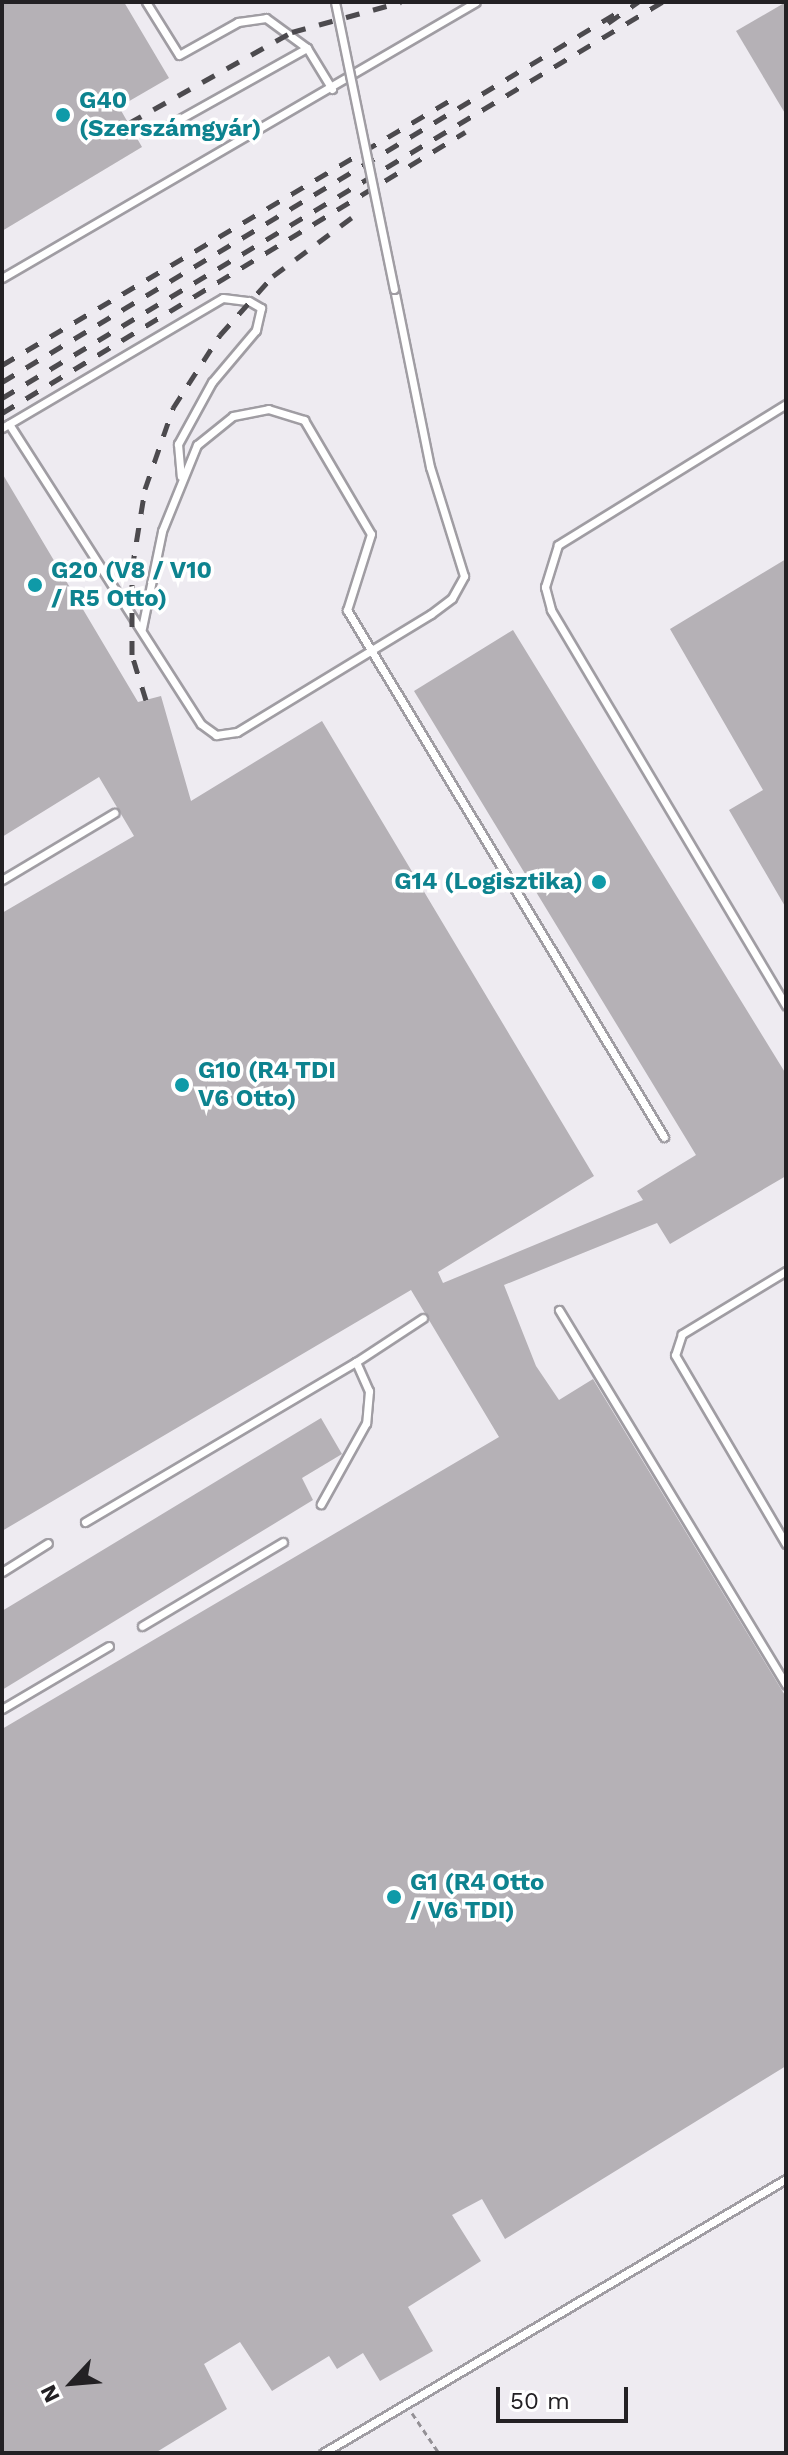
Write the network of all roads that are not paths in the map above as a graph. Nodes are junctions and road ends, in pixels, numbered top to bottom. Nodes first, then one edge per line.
1 (146, 2) edge
2 (335, 2) edge
3 (476, 2) edge
4 (307, 48) junction
5 (332, 89) junction
6 (162, 129) dead end
7 (2, 278) edge
8 (786, 404) edge
9 (6, 426) edge
10 (181, 476) junction
11 (142, 628) junction
12 (371, 651) junction
13 (114, 813) dead end
14 (2, 880) edge
15 (786, 1006) edge
16 (664, 1137) dead end
17 (786, 1271) edge
18 (559, 1310) dead end
19 (423, 1318) dead end
20 (356, 1362) junction
21 (321, 1504) dead end
22 (85, 1522) dead end
23 (283, 1542) dead end
24 (48, 1543) dead end
25 (786, 1544) edge
26 (2, 1572) edge
27 (142, 1626) dead end
28 (109, 1646) dead end
29 (786, 1685) edge
30 (2, 1709) edge
31 (786, 2179) edge
32 (323, 2453) edge

1 - 4 lane
2 - 12 lane, bridge
3 - 5 lane
4 - 5 lane
4 - 6 lane
5 - 7 lane
8 - 15 lane
9 - 10 lane
9 - 11 lane
10 - 11 lane
10 - 12 lane
11 - 12 lane
12 - 16 lane
13 - 14 lane
17 - 25 lane
18 - 29 lane
19 - 20 lane
20 - 21 lane
20 - 22 lane
23 - 27 lane
24 - 26 lane
28 - 30 lane
31 - 32 lane

